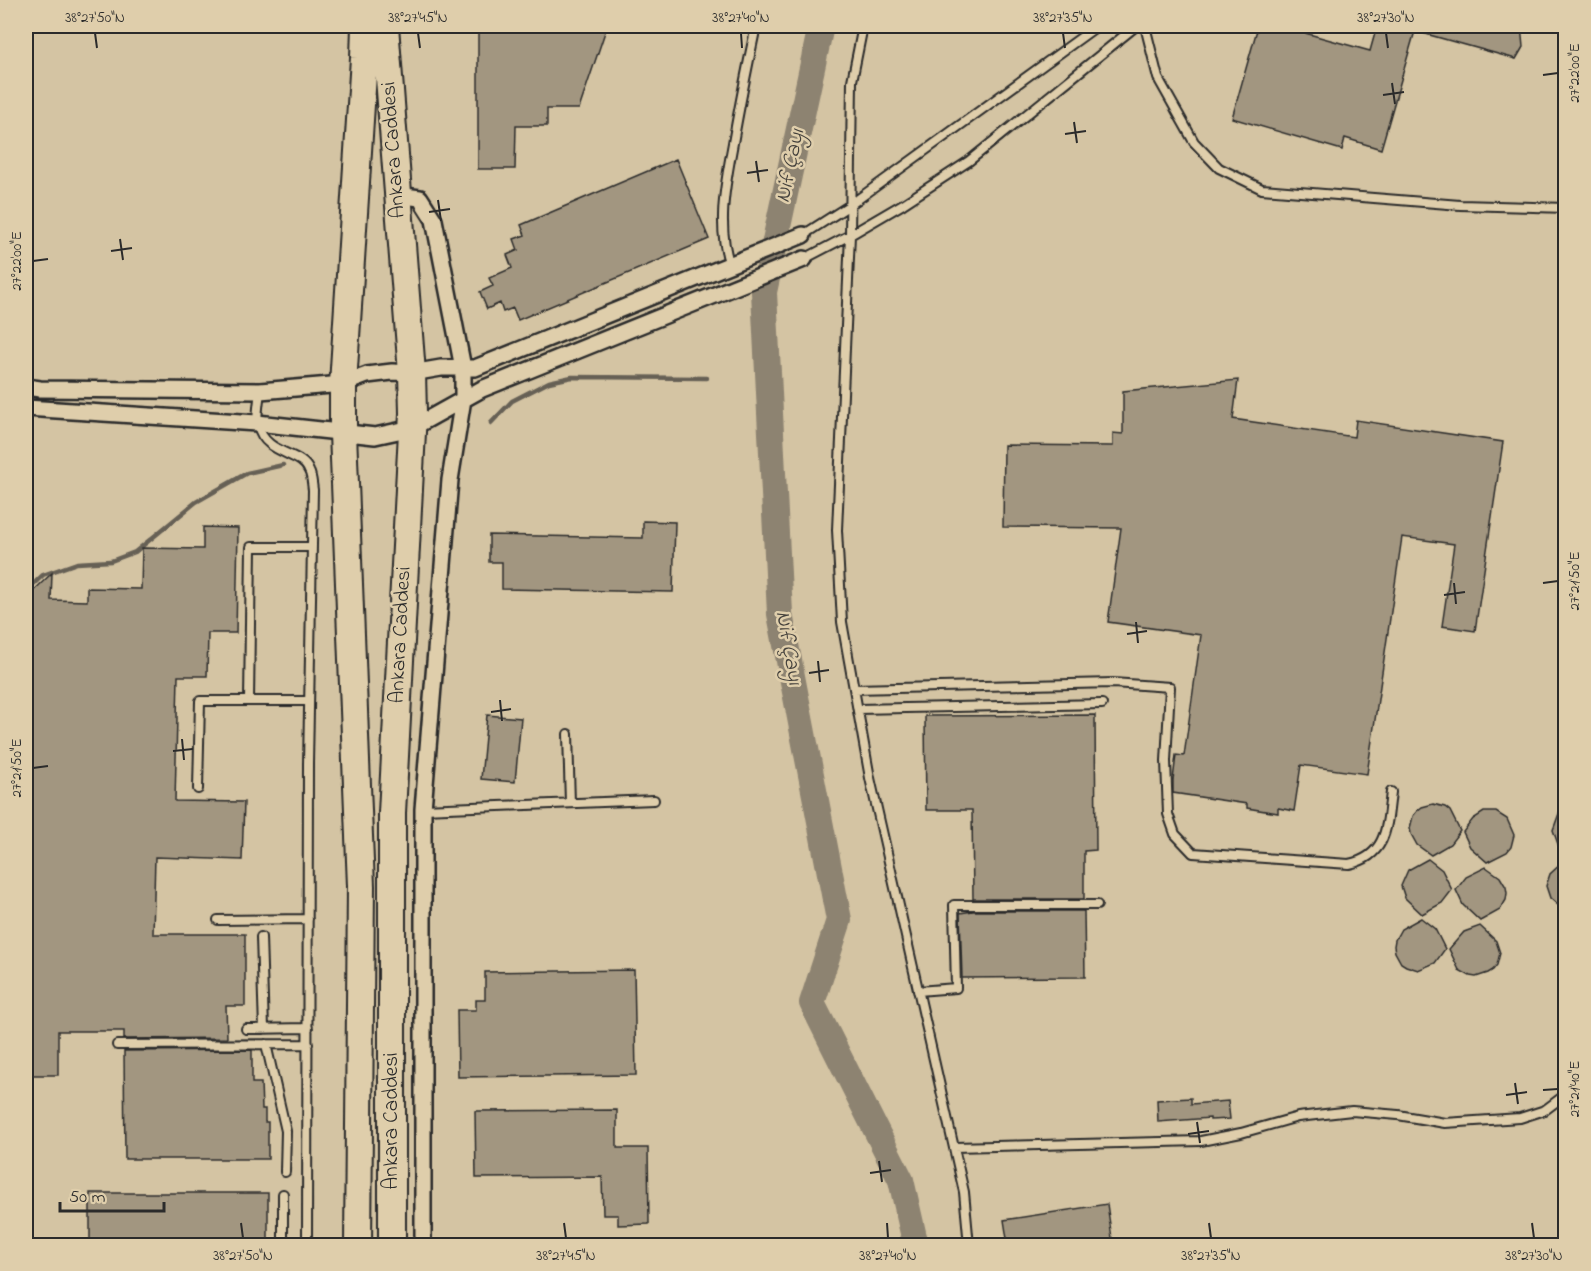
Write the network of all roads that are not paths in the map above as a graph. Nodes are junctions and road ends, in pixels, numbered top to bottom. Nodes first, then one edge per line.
1 (365, 26) edge
2 (385, 26) edge
3 (756, 26) edge
4 (863, 26) edge
5 (1097, 26) edge
6 (1136, 26) edge
7 (1145, 26) edge
8 (397, 195) junction
9 (850, 204) junction
10 (1566, 208) edge
11 (802, 235) joint
12 (850, 235) junction
13 (804, 259) joint
14 (730, 265) junction
15 (738, 286) junction
16 (463, 368) junction
17 (412, 373) junction
18 (343, 384) junction
19 (26, 387) edge
20 (260, 392) junction
21 (464, 399) junction
22 (26, 408) edge
23 (258, 423) junction
24 (412, 428) junction
25 (343, 433) junction
26 (312, 547) junction
27 (854, 689) junction
28 (249, 701) junction
29 (309, 701) junction
30 (1102, 704) dead end
31 (858, 709) junction
32 (568, 734) dead end
33 (198, 789) dead end
34 (1391, 792) dead end
35 (654, 800) dead end
36 (570, 803) junction
37 (423, 810) junction
38 (1097, 905) dead end
39 (218, 920) dead end
40 (308, 920) junction
41 (261, 937) dead end
42 (918, 991) junction
43 (308, 1028) junction
44 (246, 1029) dead end
45 (264, 1029) junction
46 (266, 1044) junction
47 (308, 1044) junction
48 (117, 1045) dead end
49 (1566, 1099) edge
50 (954, 1147) junction
51 (285, 1172) dead end
52 (283, 1194) dead end
53 (1566, 1200) edge
54 (283, 1245) edge
55 (307, 1245) edge
56 (358, 1245) edge
57 (392, 1245) edge
58 (423, 1245) edge
59 (969, 1245) edge
60 (1562, 1245) edge

1 - 18 highway, Ankara Caddesi
2 - 8 highway, Ankara Caddesi
3 - 14 lane
4 - 9 lane
5 - 9 lane
6 - 12 lane
7 - 10 lane
8 - 16 street
8 - 17 highway, Ankara Caddesi
9 - 11 lane
9 - 12 lane
11 - 14 street
12 - 13 lane
12 - 27 lane
13 - 15 street
14 - 15 street
14 - 16 street
15 - 21 street
16 - 17 street
16 - 21 street
17 - 18 street
17 - 24 highway, Ankara Caddesi
18 - 20 street
18 - 25 highway, Ankara Caddesi
19 - 20 street
20 - 23 lane
21 - 24 street
21 - 37 street
22 - 23 street
23 - 25 street
23 - 26 lane
24 - 25 street
24 - 57 highway, Ankara Caddesi
25 - 56 highway, Ankara Caddesi
26 - 28 lane
26 - 29 lane
27 - 31 lane
27 - 34 lane
28 - 29 lane
28 - 33 lane
29 - 40 lane
30 - 31 lane
31 - 42 lane
32 - 36 lane
35 - 36 lane
36 - 37 lane
37 - 58 street
38 - 42 lane
39 - 40 lane
40 - 43 lane
41 - 45 lane
42 - 50 lane
43 - 45 lane
43 - 47 lane
44 - 45 lane
46 - 47 lane
46 - 48 lane
46 - 51 lane
47 - 55 lane
49 - 50 lane
50 - 59 lane
52 - 54 lane
53 - 60 lane

